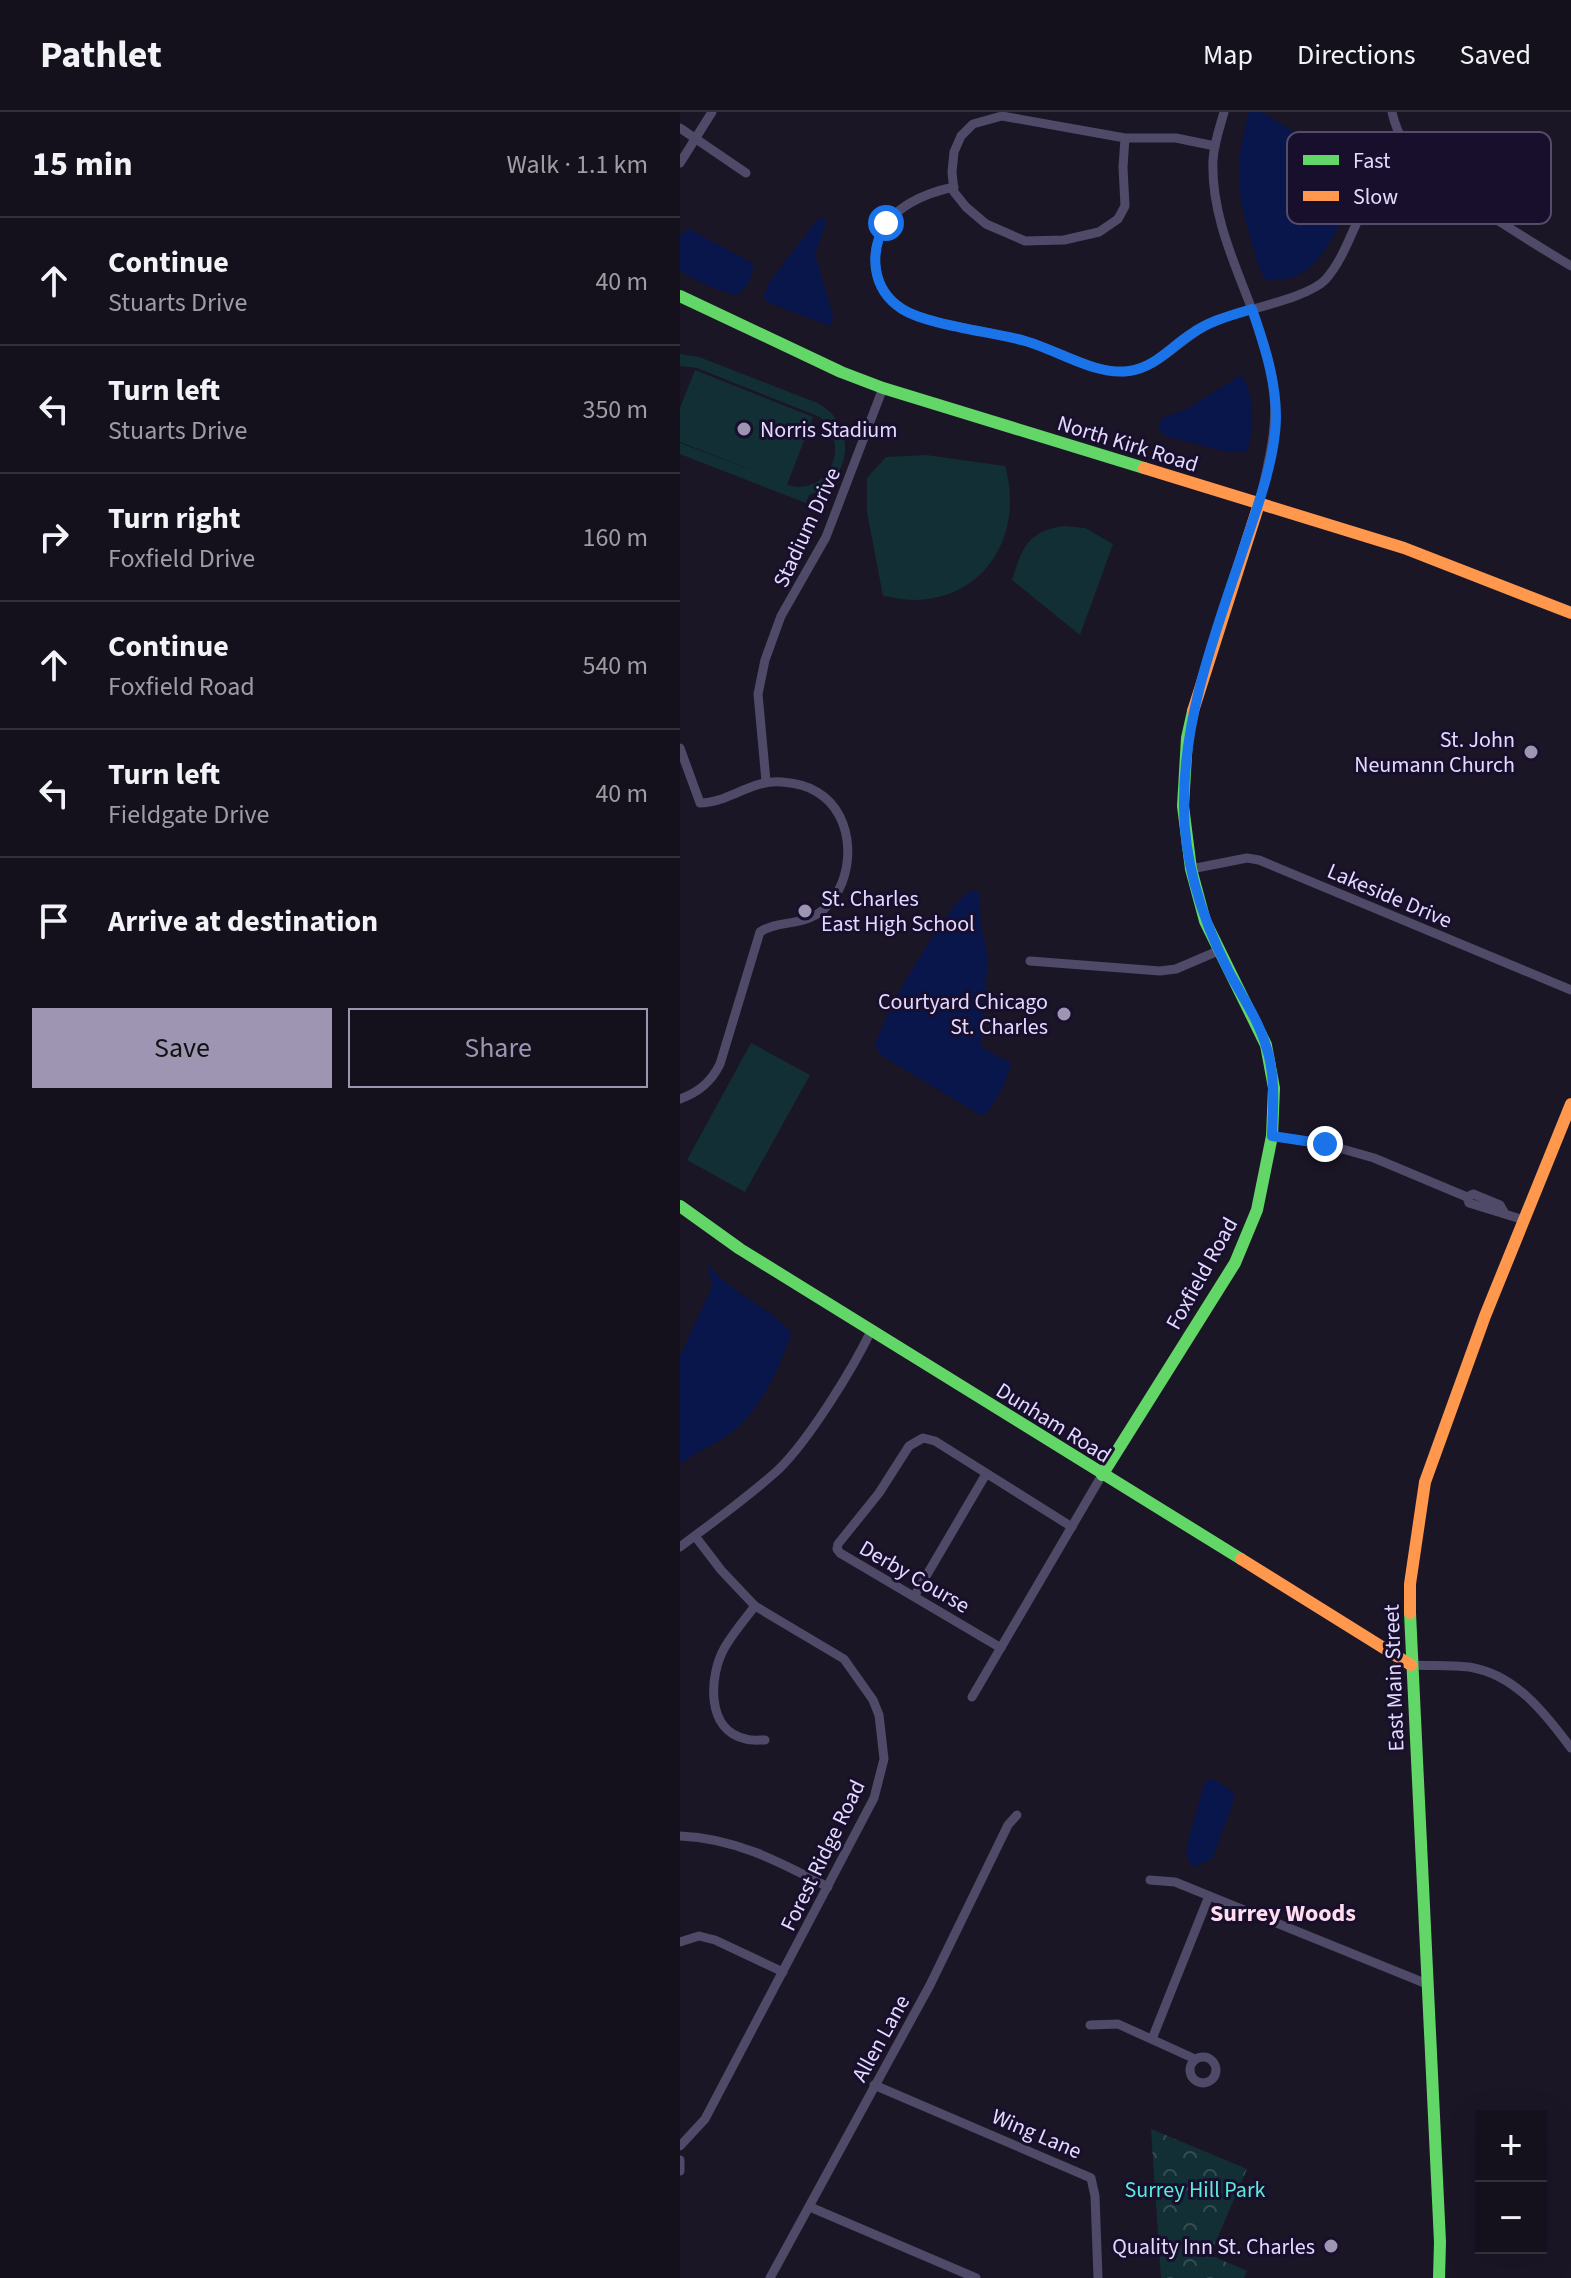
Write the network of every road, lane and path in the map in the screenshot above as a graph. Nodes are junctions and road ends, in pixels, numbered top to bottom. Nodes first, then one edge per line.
1 (712, 112) edge
2 (1224, 112) edge
3 (1392, 112) edge
4 (680, 128) edge
5 (1399, 132) edge
6 (1125, 138) junction
7 (695, 139) junction
8 (1215, 146) junction
9 (680, 163) edge
10 (746, 173) dead end
11 (954, 187) junction
12 (1356, 224) edge
13 (1504, 224) edge
14 (1571, 266) edge
15 (680, 296) edge
16 (1252, 309) junction
17 (883, 388) junction
18 (1259, 504) junction
19 (1571, 613) edge
20 (680, 748) edge
21 (766, 781) junction
22 (1191, 869) junction
23 (1218, 951) junction
24 (1030, 961) dead end
25 (1571, 990) edge
26 (680, 1099) edge
27 (1571, 1104) edge
28 (1272, 1136) junction
29 (680, 1206) edge
30 (1524, 1220) junction
31 (871, 1331) junction
32 (986, 1474) junction
33 (1102, 1475) junction
34 (1072, 1527) junction
35 (695, 1536) junction
36 (680, 1547) edge
37 (915, 1595) junction
38 (755, 1606) junction
39 (1001, 1648) junction
40 (1411, 1665) junction
41 (972, 1697) dead end
42 (765, 1740) dead end
43 (1571, 1748) edge
44 (1017, 1815) dead end
45 (680, 1836) edge
46 (1150, 1880) dead end
47 (828, 1887) junction
48 (1209, 1896) junction
49 (680, 1942) edge
50 (783, 1972) junction
51 (1427, 1984) junction
52 (1090, 2025) dead end
53 (1152, 2039) junction
54 (1195, 2059) dead end
55 (874, 2085) junction
56 (680, 2146) edge
57 (680, 2160) edge
58 (680, 2171) edge
59 (810, 2207) junction
60 (770, 2278) edge
61 (976, 2278) edge
62 (1098, 2278) edge
63 (1439, 2278) edge

1 - 7 street
2 - 8 street
3 - 5 street
4 - 7 street
6 - 8 street
6 - 11 street
6 - 11 street
7 - 9 street
7 - 10 street
8 - 16 street
11 - 16 street
12 - 16 street
13 - 14 street
15 - 17 main road, North Kirk Road
16 - 18 street
17 - 18 main road, North Kirk Road
17 - 21 street, Stadium Drive
18 - 19 main road, North Kirk Road
18 - 22 main road, Foxfield Road
20 - 21 street
21 - 26 street
22 - 23 main road, Foxfield Road
22 - 25 street, Lakeside Drive
23 - 24 street
23 - 28 main road, Foxfield Road
27 - 30 main road, East Main Street
28 - 30 street
28 - 33 main road, Foxfield Road
29 - 31 main road, Dunham Road
30 - 40 main road, East Main Street
31 - 33 main road, Dunham Road
31 - 35 street
32 - 34 street, Derby Course
32 - 37 street
32 - 37 street, Derby Course
33 - 34 street, Foxfield Road
33 - 40 main road, Dunham Road
34 - 39 street, Foxfield Road
35 - 36 street
35 - 38 street, Forest Ridge Road
37 - 39 street, Derby Course
38 - 42 street
38 - 47 street, Forest Ridge Road
39 - 41 street, Foxfield Road
40 - 43 street
40 - 51 main road, East Main Street
44 - 55 street, Allen Lane
45 - 47 street
46 - 48 street
47 - 50 street, Forest Ridge Road
48 - 51 street
48 - 53 street
49 - 50 street
50 - 56 street, Forest Ridge Road
51 - 63 main road, East Main Street
52 - 53 street
53 - 54 street
55 - 59 street, Allen Lane
55 - 62 street, Wing Lane
57 - 58 street
59 - 60 street, Allen Lane
59 - 61 street

